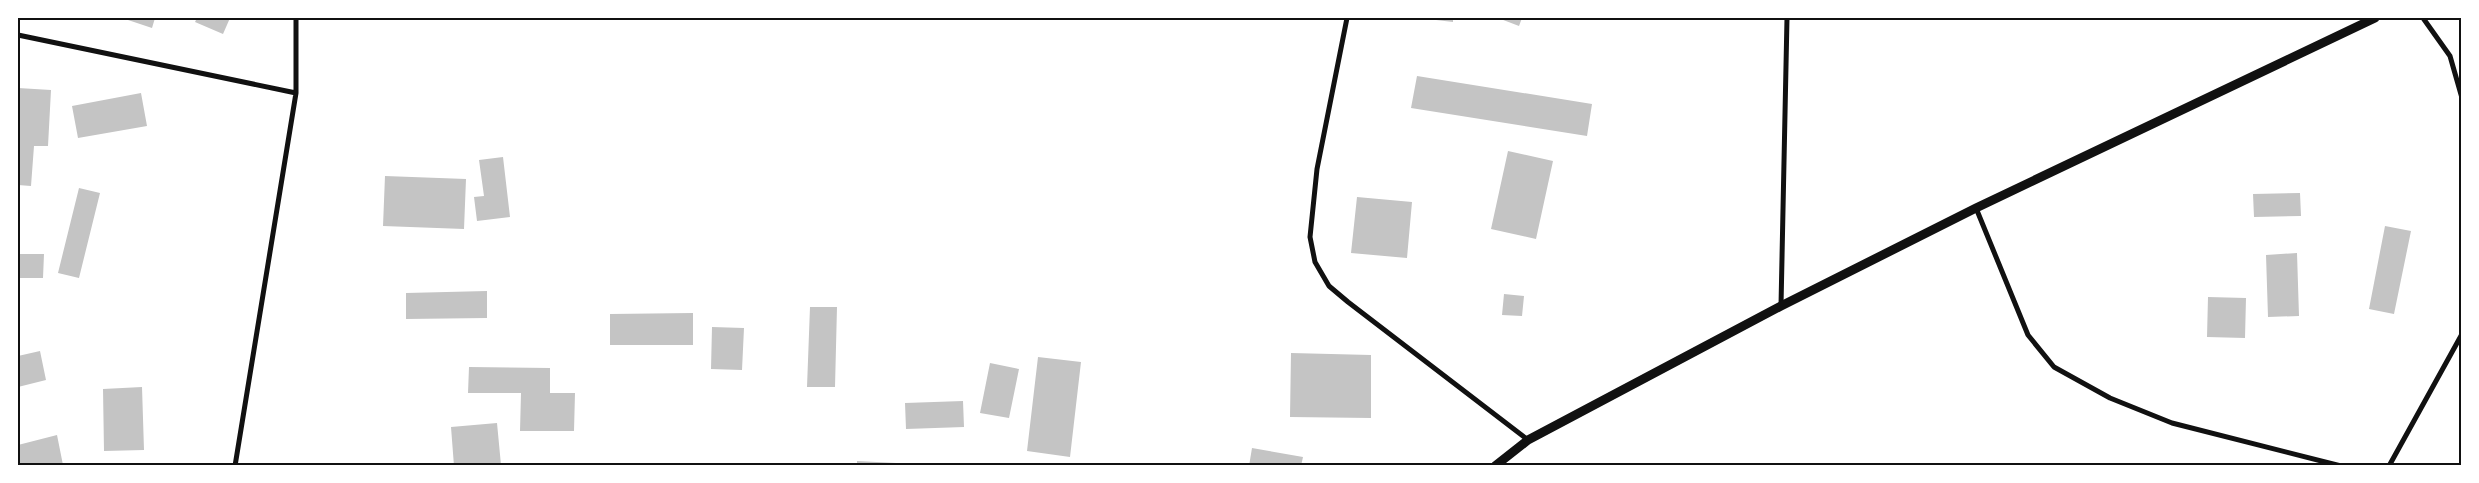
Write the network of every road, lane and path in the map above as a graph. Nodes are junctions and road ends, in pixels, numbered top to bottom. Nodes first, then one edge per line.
1 (296, 18) edge
2 (1347, 18) edge
3 (1787, 18) edge
4 (2375, 18) edge
5 (2423, 18) edge
6 (18, 35) edge
7 (296, 93) junction
8 (2462, 98) edge
9 (1976, 208) junction
10 (1781, 306) junction
11 (2462, 334) edge
12 (1528, 440) junction
13 (234, 466) edge
14 (1495, 466) edge
15 (2341, 466) edge
16 (2389, 466) edge

1 - 7 street
2 - 12 street
3 - 10 street
4 - 9 street
5 - 8 street
6 - 7 street
7 - 13 street
9 - 10 street
9 - 15 street
10 - 12 street
11 - 16 street
12 - 14 street

